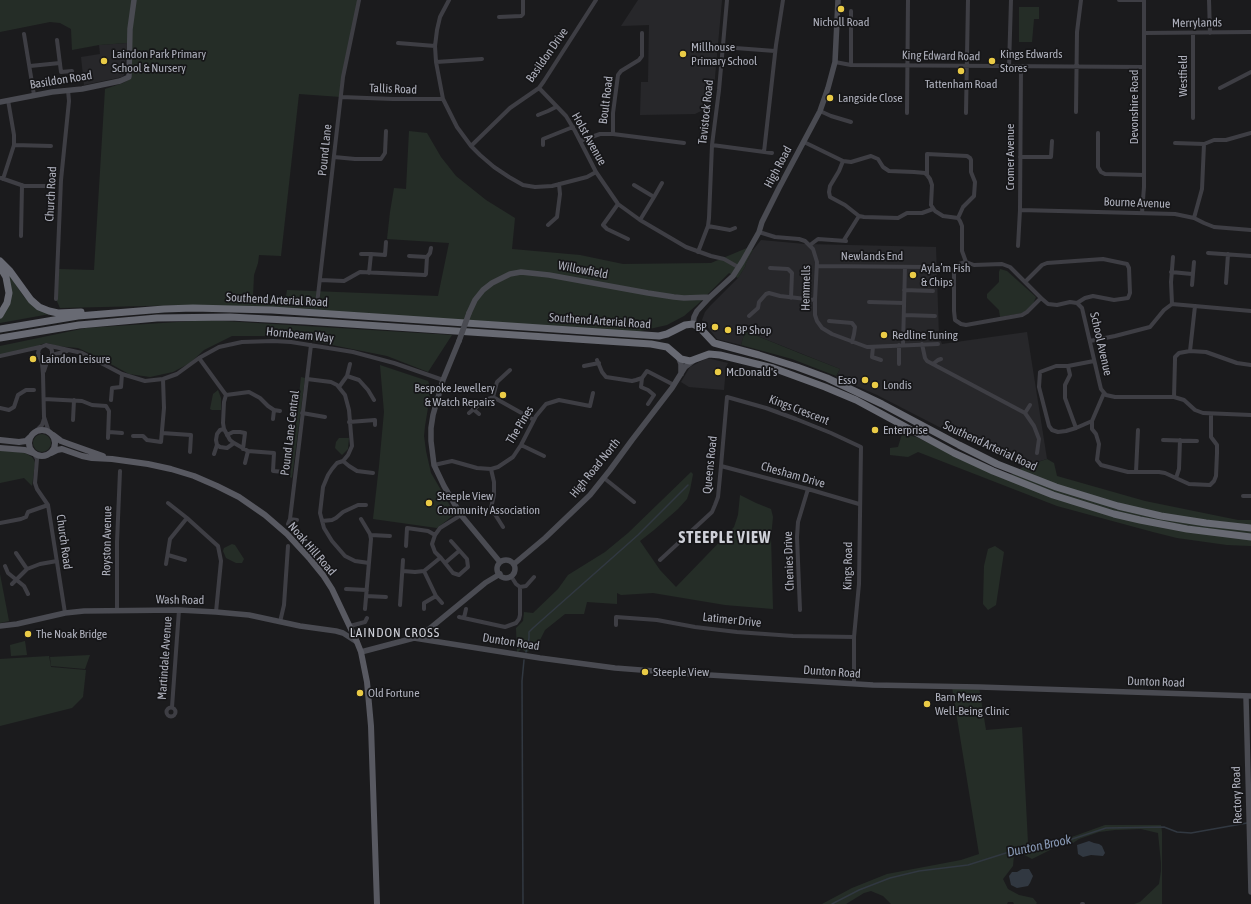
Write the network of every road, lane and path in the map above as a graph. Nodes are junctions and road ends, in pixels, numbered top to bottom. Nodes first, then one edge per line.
1 (134, 0) edge
2 (358, 0) edge
3 (449, 0) edge
4 (523, 0) edge
5 (596, 0) edge
6 (727, 0) edge
7 (783, 0) edge
8 (838, 0) edge
9 (908, 0) edge
10 (968, 0) edge
11 (1011, 0) edge
12 (1081, 0) edge
13 (1119, 0) edge
14 (1144, 0) edge
15 (1209, 0) edge
16 (851, 11) dead end
17 (499, 17) dead end
18 (1251, 32) edge
19 (642, 33) dead end
20 (1144, 33) junction
21 (1210, 33) junction
22 (24, 34) dead end
23 (1193, 34) junction
24 (57, 40) dead end
25 (398, 43) dead end
26 (435, 46) junction
27 (722, 47) junction
28 (776, 51) junction
29 (482, 59) dead end
30 (436, 62) junction
31 (835, 62) junction
32 (60, 63) junction
33 (851, 65) junction
34 (30, 66) junction
35 (907, 66) junction
36 (967, 66) junction
37 (1009, 67) junction
38 (1021, 67) junction
39 (1076, 67) junction
40 (1144, 68) junction
41 (72, 71) dead end
42 (1251, 72) edge
43 (539, 88) junction
44 (1220, 88) dead end
45 (68, 90) junction
46 (34, 95) junction
47 (341, 97) junction
48 (444, 99) junction
49 (8, 100) junction
50 (0, 102) edge
51 (556, 106) junction
52 (820, 111) junction
53 (1076, 112) dead end
54 (907, 113) dead end
55 (966, 113) dead end
56 (538, 115) dead end
57 (1193, 118) dead end
58 (851, 122) dead end
59 (573, 127) junction
60 (386, 131) dead end
61 (1098, 133) dead end
62 (1251, 133) edge
63 (613, 134) junction
64 (580, 141) junction
65 (1052, 141) dead end
66 (804, 142) junction
67 (1175, 143) dead end
68 (684, 144) dead end
69 (1204, 144) junction
70 (14, 145) junction
71 (543, 145) dead end
72 (712, 145) junction
73 (50, 146) dead end
74 (471, 146) junction
75 (764, 152) junction
76 (772, 154) dead end
77 (334, 157) junction
78 (1020, 157) junction
79 (843, 161) junction
80 (596, 172) junction
81 (927, 175) junction
82 (1144, 175) junction
83 (1, 178) edge
84 (662, 183) dead end
85 (559, 184) junction
86 (22, 185) junction
87 (634, 185) dead end
88 (45, 186) dead end
89 (654, 197) junction
90 (618, 204) junction
91 (933, 209) junction
92 (1020, 210) junction
93 (1142, 214) junction
94 (859, 216) junction
95 (958, 218) junction
96 (1194, 218) junction
97 (640, 220) junction
98 (548, 225) dead end
99 (708, 226) junction
100 (735, 228) dead end
101 (1251, 230) edge
102 (759, 232) junction
103 (20, 236) dead end
104 (628, 239) dead end
105 (386, 242) dead end
106 (810, 245) junction
107 (1018, 246) dead end
108 (431, 248) dead end
109 (698, 252) junction
110 (1208, 253) dead end
111 (361, 254) dead end
112 (371, 254) junction
113 (1228, 254) junction
114 (409, 256) dead end
115 (1251, 256) edge
116 (427, 257) junction
117 (1173, 257) dead end
118 (0, 261) edge
119 (966, 262) junction
120 (1194, 262) dead end
121 (817, 266) junction
122 (905, 266) junction
123 (0, 267) edge
124 (738, 267) junction
125 (928, 267) dead end
126 (770, 268) dead end
127 (1171, 272) junction
128 (370, 273) junction
129 (1192, 274) junction
130 (320, 280) junction
131 (1025, 282) junction
132 (1226, 283) dead end
133 (1192, 285) dead end
134 (904, 290) junction
135 (933, 291) dead end
136 (710, 297) junction
137 (791, 298) junction
138 (1041, 298) junction
139 (56, 299) dead end
140 (815, 300) junction
141 (869, 302) dead end
142 (904, 303) junction
143 (1077, 303) junction
144 (317, 304) dead end
145 (1172, 304) junction
146 (1195, 306) junction
147 (164, 309) junction
148 (1251, 311) edge
149 (0, 315) edge
150 (904, 315) junction
151 (749, 316) dead end
152 (935, 316) dead end
153 (829, 321) dead end
154 (693, 324) junction
155 (0, 329) edge
156 (0, 338) edge
157 (1090, 341) junction
158 (852, 342) junction
159 (922, 344) junction
160 (938, 344) dead end
161 (46, 345) junction
162 (311, 345) junction
163 (901, 345) junction
164 (41, 347) junction
165 (873, 347) junction
166 (26, 350) junction
167 (70, 350) junction
168 (1190, 351) junction
169 (39, 355) junction
170 (0, 356) edge
171 (51, 356) junction
172 (678, 356) junction
173 (199, 358) junction
174 (941, 359) dead end
175 (695, 360) junction
176 (881, 360) dead end
177 (1094, 361) junction
178 (350, 364) dead end
179 (899, 364) dead end
180 (933, 364) junction
181 (1251, 365) edge
182 (584, 366) dead end
183 (1068, 366) junction
184 (510, 370) dead end
185 (43, 374) junction
186 (122, 374) junction
187 (682, 374) junction
188 (347, 376) junction
189 (162, 378) junction
190 (642, 378) junction
191 (307, 379) junction
192 (443, 380) junction
193 (674, 385) junction
194 (339, 387) junction
195 (34, 390) dead end
196 (593, 393) dead end
197 (1104, 393) junction
198 (226, 395) junction
199 (493, 397) junction
200 (727, 397) joint
201 (1174, 397) junction
202 (44, 399) junction
203 (74, 400) junction
204 (111, 400) dead end
205 (374, 400) dead end
206 (648, 404) dead end
207 (1030, 405) dead end
208 (0, 408) edge
209 (274, 410) junction
210 (280, 410) dead end
211 (473, 410) junction
212 (469, 413) dead end
213 (1025, 413) junction
214 (302, 414) junction
215 (479, 414) dead end
216 (1211, 414) junction
217 (1251, 415) edge
218 (44, 417) junction
219 (325, 417) dead end
220 (273, 418) dead end
221 (73, 420) dead end
222 (534, 420) junction
223 (1092, 421) junction
224 (349, 422) junction
225 (375, 425) dead end
226 (1076, 428) junction
227 (224, 429) junction
228 (1138, 430) dead end
229 (35, 432) junction
230 (109, 432) junction
231 (50, 433) junction
232 (122, 433) dead end
233 (162, 433) junction
234 (227, 435) junction
235 (133, 436) dead end
236 (30, 438) junction
237 (108, 438) dead end
238 (0, 440) edge
239 (1163, 440) dead end
240 (1180, 440) junction
241 (1197, 441) dead end
242 (234, 443) junction
243 (217, 445) junction
244 (521, 445) junction
245 (861, 447) joint
246 (0, 448) edge
247 (243, 449) junction
248 (248, 451) junction
249 (190, 452) dead end
250 (51, 453) junction
251 (1037, 453) dead end
252 (34, 454) junction
253 (214, 454) dead end
254 (544, 456) dead end
255 (112, 459) junction
256 (343, 461) junction
257 (245, 463) dead end
258 (434, 465) junction
259 (721, 466) junction
260 (490, 469) junction
261 (120, 471) dead end
262 (285, 472) dead end
263 (1136, 472) junction
264 (373, 473) dead end
265 (604, 478) junction
266 (1176, 478) junction
267 (808, 489) junction
268 (1243, 496) dead end
269 (1251, 496) edge
270 (634, 502) dead end
271 (168, 503) dead end
272 (859, 504) junction
273 (48, 505) junction
274 (366, 505) dead end
275 (461, 514) junction
276 (186, 518) junction
277 (361, 519) dead end
278 (298, 520) dead end
279 (322, 521) junction
280 (0, 523) edge
281 (503, 526) dead end
282 (1251, 528) edge
283 (371, 535) junction
284 (435, 535) junction
285 (390, 536) dead end
286 (1251, 537) edge
287 (451, 541) dead end
288 (288, 546) dead end
289 (406, 546) dead end
290 (459, 551) junction
291 (16, 553) dead end
292 (168, 555) junction
293 (440, 558) junction
294 (185, 560) dead end
295 (403, 560) dead end
296 (660, 560) dead end
297 (57, 561) junction
298 (500, 562) junction
299 (369, 563) junction
300 (445, 563) junction
301 (166, 564) dead end
302 (514, 564) junction
303 (5, 566) dead end
304 (28, 569) junction
305 (403, 571) junction
306 (424, 571) junction
307 (500, 574) junction
308 (511, 576) junction
309 (534, 577) dead end
310 (16, 580) junction
311 (12, 584) dead end
312 (520, 587) junction
313 (346, 589) dead end
314 (366, 590) junction
315 (28, 594) dead end
316 (366, 596) junction
317 (436, 596) junction
318 (386, 597) dead end
319 (442, 603) dead end
320 (400, 605) dead end
321 (365, 609) dead end
322 (424, 609) dead end
323 (466, 609) dead end
324 (179, 610) junction
325 (800, 610) dead end
326 (117, 611) junction
327 (216, 612) junction
328 (65, 613) junction
329 (459, 617) dead end
330 (366, 618) dead end
331 (464, 618) junction
332 (280, 622) junction
333 (616, 625) dead end
334 (0, 626) edge
335 (350, 626) junction
336 (430, 629) junction
337 (414, 638) junction
338 (854, 638) junction
339 (434, 641) junction
340 (357, 642) junction
341 (361, 652) junction
342 (854, 684) junction
343 (1248, 696) edge
344 (172, 707) dead end
345 (1251, 892) edge
346 (377, 904) edge

1 - 45 street, Basildon Road
2 - 47 street, Pound Lane
3 - 26 street
4 - 17 street
5 - 43 street, Basildon Drive
6 - 27 street, Tavistock Road
7 - 28 street
8 - 31 street, High Road
9 - 35 street
10 - 36 street
11 - 37 street
12 - 39 street
13 - 14 street
14 - 20 street, Devonshire Road
15 - 21 street
16 - 33 street
18 - 21 street, Merrylands
19 - 63 street, Boult Road
20 - 23 street, Merrylands
20 - 40 street, Devonshire Road
21 - 23 street, Merrylands
22 - 34 street
23 - 57 street, Westfield
24 - 32 street
25 - 26 street
26 - 30 street
27 - 28 street
27 - 72 street, Tavistock Road
28 - 75 street
29 - 30 street
30 - 48 street
31 - 33 street, King Edward Road
31 - 52 street, High Road
32 - 34 street
32 - 41 street
33 - 35 street, King Edward Road
34 - 46 street
35 - 36 street, King Edward Road
35 - 54 street
36 - 37 street, King Edward Road
36 - 55 street
37 - 38 street, King Edward Road
38 - 39 street, King Edward Road
38 - 78 street, Cromer Avenue
39 - 40 street, King Edward Road
39 - 53 street
40 - 82 street, Devonshire Road
42 - 44 street
43 - 51 street, Holst Avenue
43 - 74 street, Basildon Drive
45 - 46 street, Basildon Road
45 - 139 street, Church Road
46 - 49 street, Basildon Road
47 - 48 street, Tallis Road
47 - 77 street, Pound Lane
48 - 74 street
49 - 50 street, Basildon Road
49 - 70 street
51 - 56 street
51 - 59 street, Holst Avenue
52 - 58 street
52 - 66 street, High Road
59 - 64 street, Holst Avenue
59 - 71 street
60 - 77 street
61 - 82 street
62 - 69 street
63 - 64 street
63 - 68 street
64 - 80 street, Holst Avenue
65 - 78 street
66 - 79 street
66 - 102 street, High Road
67 - 69 street
69 - 96 street
70 - 73 street
70 - 83 street
72 - 75 street
72 - 99 street, Tavistock Road
74 - 85 street
75 - 76 street
77 - 130 street, Pound Lane
78 - 92 street, Cromer Avenue
79 - 81 street
79 - 94 street
80 - 85 street
80 - 90 street, Holst Avenue
81 - 91 street
81 - 95 street
82 - 93 street, Devonshire Road
83 - 86 street
84 - 89 street
85 - 98 street
86 - 88 street
86 - 103 street
87 - 89 street
89 - 97 street
90 - 97 street, Holst Avenue
90 - 104 street
91 - 94 street
91 - 95 street
92 - 93 street, Bourne Avenue
92 - 107 street, Cromer Avenue
93 - 96 street, Bourne Avenue
94 - 106 street
95 - 119 street
96 - 101 street, Bourne Avenue
97 - 109 street, Holst Avenue
99 - 100 street
99 - 109 street, Tavistock Road
102 - 106 street
102 - 124 street, High Road
105 - 112 street
106 - 121 street, Hemmells
108 - 116 street
109 - 124 street, Holst Avenue
110 - 113 street
111 - 112 street
112 - 128 street
113 - 115 street
113 - 132 street
114 - 116 street
116 - 128 street
117 - 127 street
118 - 147 highway
119 - 131 street, School Avenue
119 - 138 street
120 - 129 street
121 - 122 street, Newlands End
121 - 140 street, Hemmells
122 - 125 street, Newlands End
122 - 134 street
123 - 149 highway
124 - 136 street, High Road
126 - 137 street
127 - 129 street
127 - 145 street
128 - 130 street
129 - 133 street
130 - 144 street, Pound Lane
131 - 138 street, School Avenue
131 - 143 street
134 - 135 street
134 - 142 street
136 - 154 street, High Road
136 - 192 street, Willowfield, bridge
137 - 140 street
137 - 151 street
138 - 143 street, School Avenue
140 - 158 street, Hemmells
141 - 142 street
142 - 150 street
143 - 157 street, School Avenue
145 - 146 street
145 - 157 street
146 - 148 street
146 - 168 street
147 - 154 highway, Southend Arterial Road
147 - 155 highway, Southend Arterial Road
150 - 152 street
150 - 163 street
153 - 158 street
154 - 282 highway, Southend Arterial Road
156 - 172 highway, Southend Arterial Road
157 - 177 street, School Avenue
158 - 165 street, Hemmells
159 - 160 street, Hemmells
159 - 163 street, Hemmells
159 - 180 street
161 - 164 street
161 - 167 street, Hornbeam Way
161 - 171 street
162 - 173 street, Hornbeam Way
162 - 191 street, Pound Lane Central
162 - 192 street, Hornbeam Way
163 - 165 street, Hemmells
163 - 179 street
164 - 166 street
164 - 169 street
165 - 176 street
166 - 169 street
166 - 170 street
167 - 171 street
167 - 186 street, Hornbeam Way
168 - 181 street
168 - 201 street
169 - 171 street
169 - 185 street
171 - 185 street
172 - 175 highway, Southend Arterial Road
172 - 187 street
173 - 189 street, Hornbeam Way
173 - 198 street
174 - 180 street
175 - 187 street, High Road North
175 - 286 highway, Southend Arterial Road
177 - 183 street
177 - 197 street, School Avenue
178 - 188 street
180 - 213 street
182 - 190 street
183 - 226 street
183 - 226 street
184 - 199 street
185 - 202 street
186 - 189 street, Hornbeam Way
186 - 204 street
187 - 193 street, High Road North
188 - 194 street
188 - 205 street
189 - 233 street
190 - 193 street
190 - 206 street
191 - 194 street
191 - 214 street, Pound Lane Central
192 - 258 street, Willowfield
193 - 265 street, High Road North
194 - 224 street
195 - 208 street
196 - 222 street, The Pines
197 - 201 street, School Avenue
197 - 223 street
198 - 209 street
198 - 227 street
199 - 211 street
199 - 222 street
200 - 245 street, Kings Crescent
200 - 259 street, Queens Road
201 - 216 street, School Avenue
202 - 203 street
202 - 218 street
203 - 221 street
203 - 230 street
207 - 213 street
209 - 210 street
209 - 220 street
211 - 212 street
211 - 215 street
213 - 251 street
214 - 219 street
214 - 278 street, Pound Lane Central
216 - 217 street, School Avenue
216 - 266 street
218 - 229 street
218 - 231 street
222 - 244 street, The Pines
223 - 226 street
223 - 263 street
224 - 225 street
224 - 256 street
227 - 234 street
227 - 243 street
228 - 263 street
229 - 231 main road
229 - 236 main road
230 - 232 street
230 - 237 street
231 - 250 main road
231 - 255 main road, Noak Hill Road
233 - 235 street
233 - 249 street
234 - 242 street
234 - 247 street
236 - 238 main road
236 - 252 main road
239 - 240 street
240 - 241 street
240 - 266 street
242 - 243 street
242 - 247 street
243 - 253 street
244 - 254 street
244 - 260 street, The Pines
245 - 272 street, Kings Road
246 - 252 main road
247 - 248 street
248 - 257 street
248 - 262 street
250 - 252 main road
250 - 255 main road, Noak Hill Road
252 - 273 street, Church Road
255 - 335 main road, Noak Hill Road
256 - 264 street
256 - 279 street
258 - 260 street
258 - 275 street, Willowfield
259 - 267 street, Chesham Drive
259 - 296 street, Queens Road
260 - 281 street
261 - 326 street, Royston Avenue
263 - 266 street
265 - 270 street
265 - 302 street, High Road North
267 - 272 street, Chesham Drive
267 - 325 street, Chenies Drive
268 - 269 street
271 - 276 street
272 - 338 street, Kings Road
273 - 280 street
273 - 297 street, Church Road
274 - 279 street
275 - 284 street
275 - 298 street, Willowfield
276 - 292 street
276 - 327 street
277 - 283 street
279 - 299 street
283 - 285 street
283 - 299 street
284 - 289 street
284 - 293 street
287 - 290 street
288 - 332 street
290 - 300 street
290 - 300 street
291 - 304 street
292 - 294 street
292 - 301 street
293 - 300 street
293 - 306 street
295 - 305 street
297 - 304 street
297 - 328 street, Church Road
298 - 302 street
298 - 307 street
299 - 314 street
302 - 308 street
303 - 310 street
304 - 310 street
305 - 306 street
305 - 320 street
306 - 317 street
307 - 308 street
307 - 336 street
308 - 312 street
309 - 312 street
310 - 311 street
310 - 315 street
312 - 331 street
313 - 314 street
314 - 316 street
316 - 318 street
316 - 321 street
317 - 319 street
317 - 322 street
323 - 331 street
324 - 326 street, Wash Road
324 - 327 street, Wash Road
324 - 344 street, Martindale Avenue
326 - 328 street, Wash Road
327 - 332 street, Wash Road
328 - 334 street, Wash Road
329 - 331 street
330 - 335 street
332 - 340 street, Wash Road
333 - 338 street, Latimer Drive
335 - 340 main road, Noak Hill Road
336 - 337 street
336 - 339 street
337 - 339 street, Dunton Road
337 - 341 street
338 - 342 street, Kings Road
339 - 342 street, Dunton Road
340 - 341 main road, Noak Hill Road
341 - 346 main road, Noak Hill Road
342 - 343 street, Dunton Road
343 - 345 street, Rectory Road

